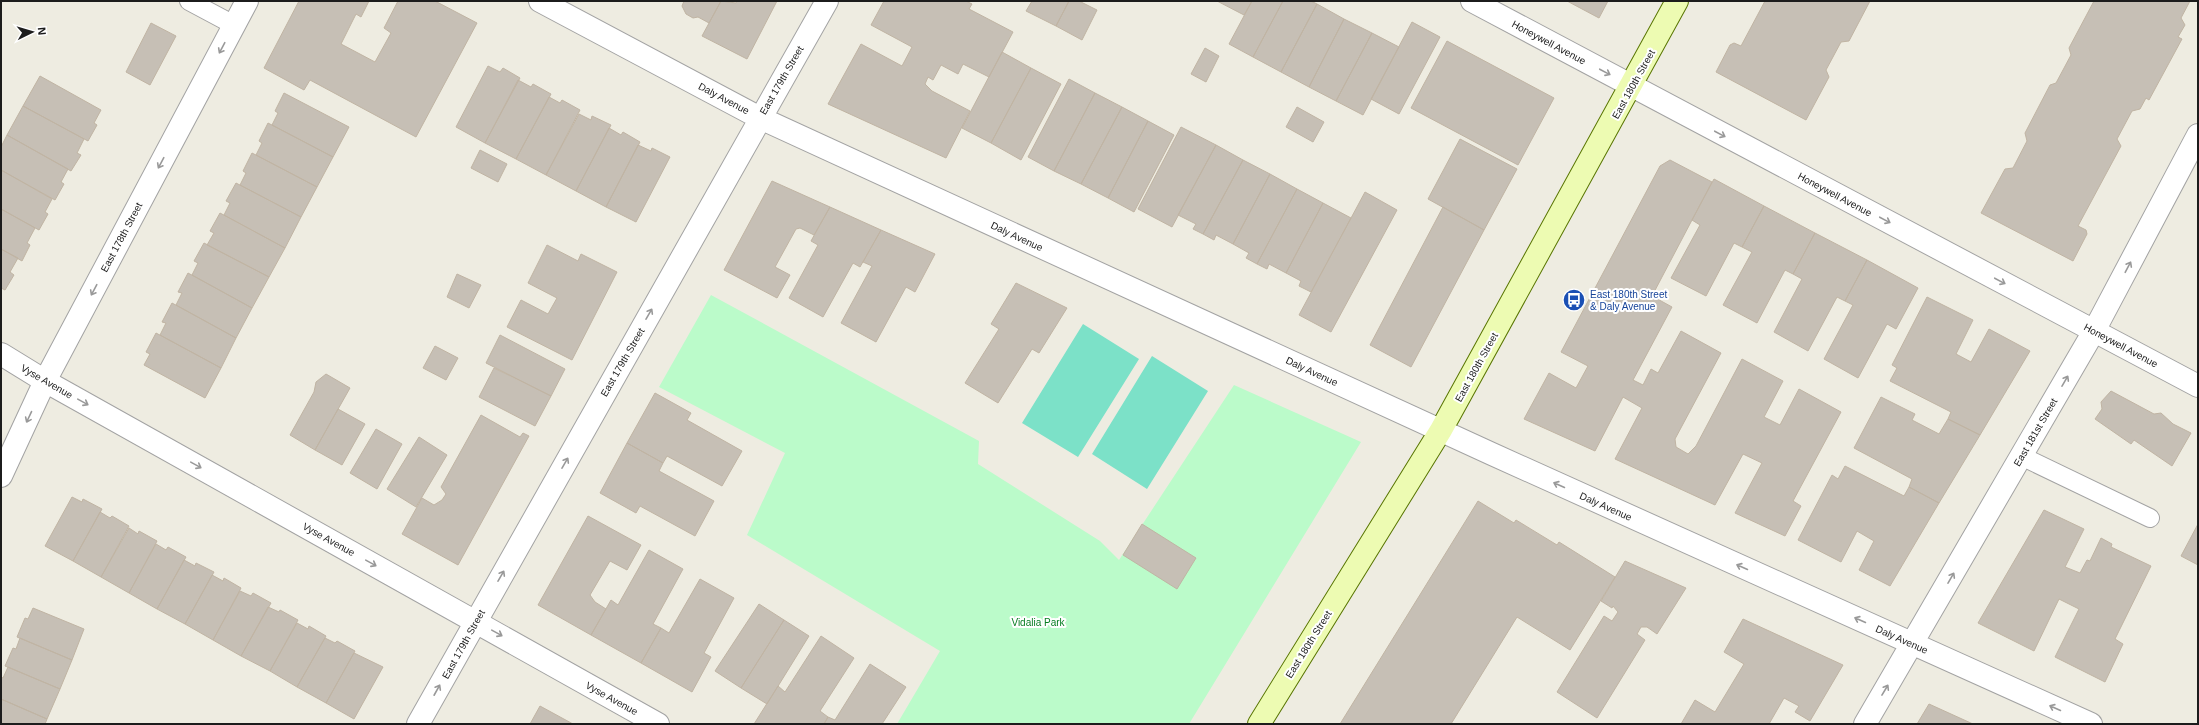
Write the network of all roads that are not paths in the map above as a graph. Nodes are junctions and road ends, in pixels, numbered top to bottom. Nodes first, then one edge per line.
1 (189, 1) edge
2 (247, 1) edge
3 (540, 1) edge
4 (827, 1) edge
5 (1472, 1) edge
6 (1677, 1) edge
7 (234, 25) junction
8 (1632, 86) junction
9 (760, 118) junction
10 (2198, 136) edge
11 (2094, 331) junction
12 (1, 354) edge
13 (45, 381) junction
14 (2198, 386) edge
15 (1441, 430) junction
16 (2021, 456) junction
17 (1, 476) edge
18 (2150, 518) dead end
19 (476, 621) junction
20 (1913, 644) junction
21 (418, 724) edge
22 (658, 724) edge
23 (1259, 724) edge
24 (1865, 724) edge
25 (2091, 724) edge

1 - 7 lane
2 - 7 street, East 178th Street
3 - 9 street, Daly Avenue
4 - 9 street, East 179th Street
5 -> 8 street, Honeywell Avenue
6 - 8 main road, East 180th Street
7 -> 13 street, East 178th Street
8 -> 11 street, Honeywell Avenue
8 - 15 main road, East 180th Street
9 - 15 street, Daly Avenue
19 -> 9 street, East 179th Street
11 -> 10 street, East 181st Street
11 - 14 street, Honeywell Avenue
16 -> 11 street, East 181st Street
12 - 13 street, Vyse Avenue
13 -> 17 street, East 178th Street
13 -> 19 street, Vyse Avenue
20 -> 15 street, Daly Avenue
15 - 23 main road, East 180th Street
16 - 18 lane
20 -> 16 street, East 181st Street
21 -> 19 street, East 179th Street
19 -> 22 street, Vyse Avenue
24 -> 20 street, East 181st Street
25 -> 20 street, Daly Avenue

